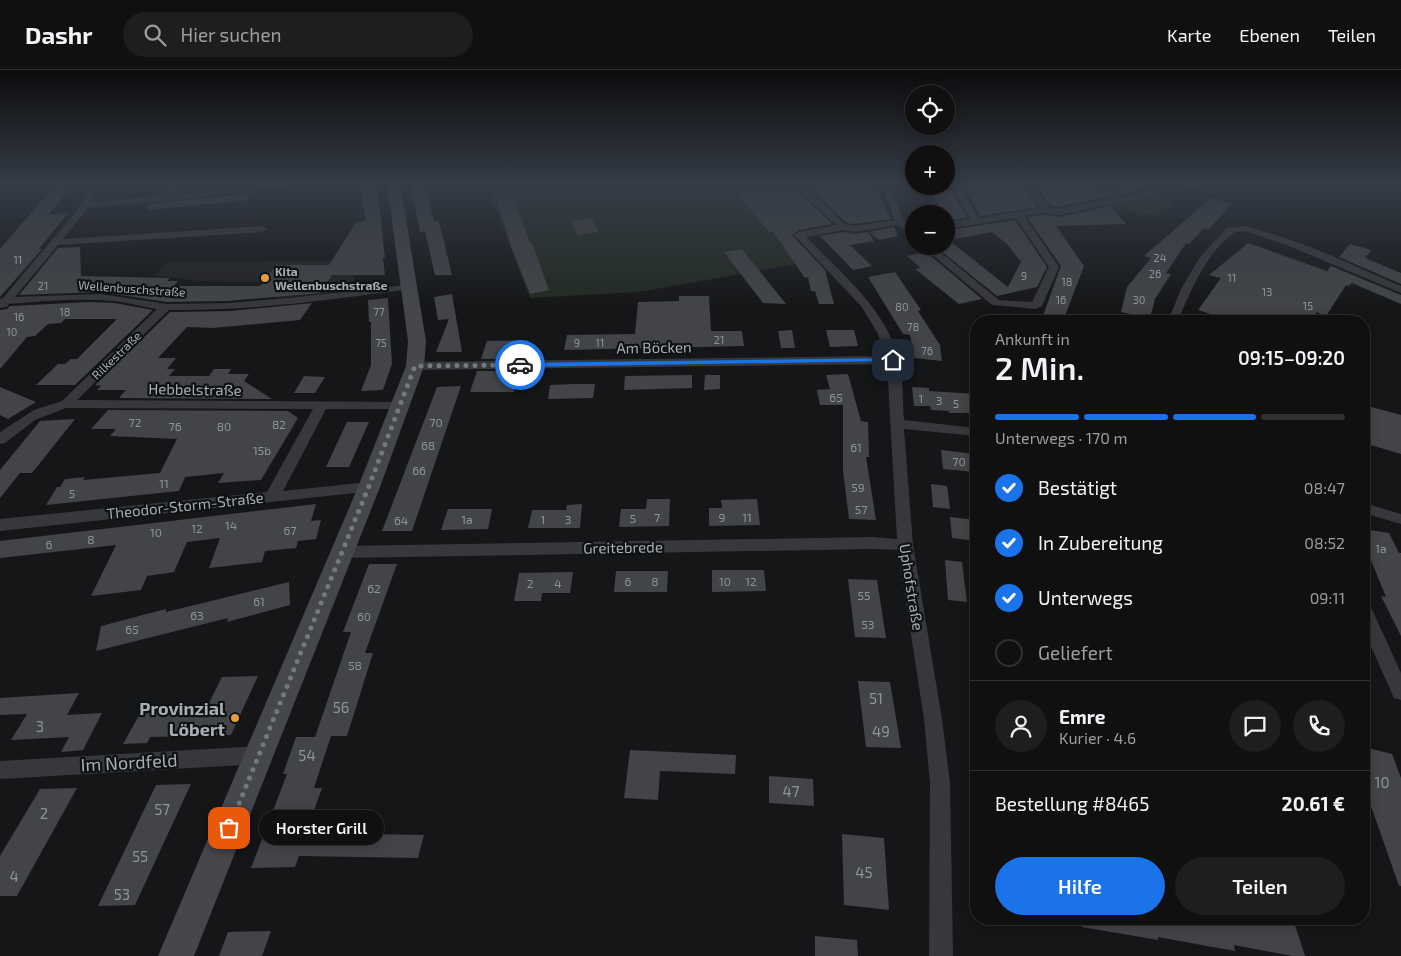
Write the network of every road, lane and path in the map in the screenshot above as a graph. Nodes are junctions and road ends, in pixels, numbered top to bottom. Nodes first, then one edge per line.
1 (70, 224) edge
2 (400, 224) edge
3 (840, 224) edge
4 (887, 224) edge
5 (1025, 224) edge
6 (843, 227) junction
7 (262, 229) dead end
8 (56, 242) junction
9 (938, 255) edge
10 (410, 286) junction
11 (1401, 290) edge
12 (2, 304) edge
13 (166, 307) junction
14 (1176, 315) edge
15 (893, 360) junction
16 (415, 366) junction
17 (66, 404) junction
18 (400, 405) junction
19 (321, 406) junction
20 (897, 424) junction
21 (970, 431) edge
22 (0, 440) edge
23 (369, 486) junction
24 (273, 495) junction
25 (1370, 510) edge
26 (1401, 519) edge
27 (0, 525) edge
28 (905, 545) junction
29 (342, 552) junction
30 (1370, 626) edge
31 (1401, 692) edge
32 (259, 755) junction
33 (0, 770) edge
34 (176, 956) edge
35 (941, 956) edge

1 - 8 street
2 - 10 street
3 - 6 street
4 - 6 street
5 - 9 street
6 - 15 street, Uphofstraße
7 - 8 street
8 - 12 street
10 - 13 street, Wellenbuschstraße
10 - 16 street
11 - 14 street
12 - 13 street, Wellenbuschstraße
13 - 17 street, Rilkestraße
15 - 16 street, Am Böcken
15 - 20 street, Uphofstraße
16 - 18 street
17 - 19 street, Hebbelstraße
17 - 22 street, Hebbelstraße
18 - 19 street, Hebbelstraße
18 - 23 street
19 - 24 street
20 - 21 street
20 - 28 street, Uphofstraße
23 - 24 street, Theodor-Storm-Straße
23 - 29 street
24 - 27 street, Theodor-Storm-Straße
25 - 26 street
28 - 29 street, Greitebrede
28 - 35 street, Uphofstraße
29 - 32 street
30 - 31 street
32 - 33 street, Im Nordfeld
32 - 34 street

